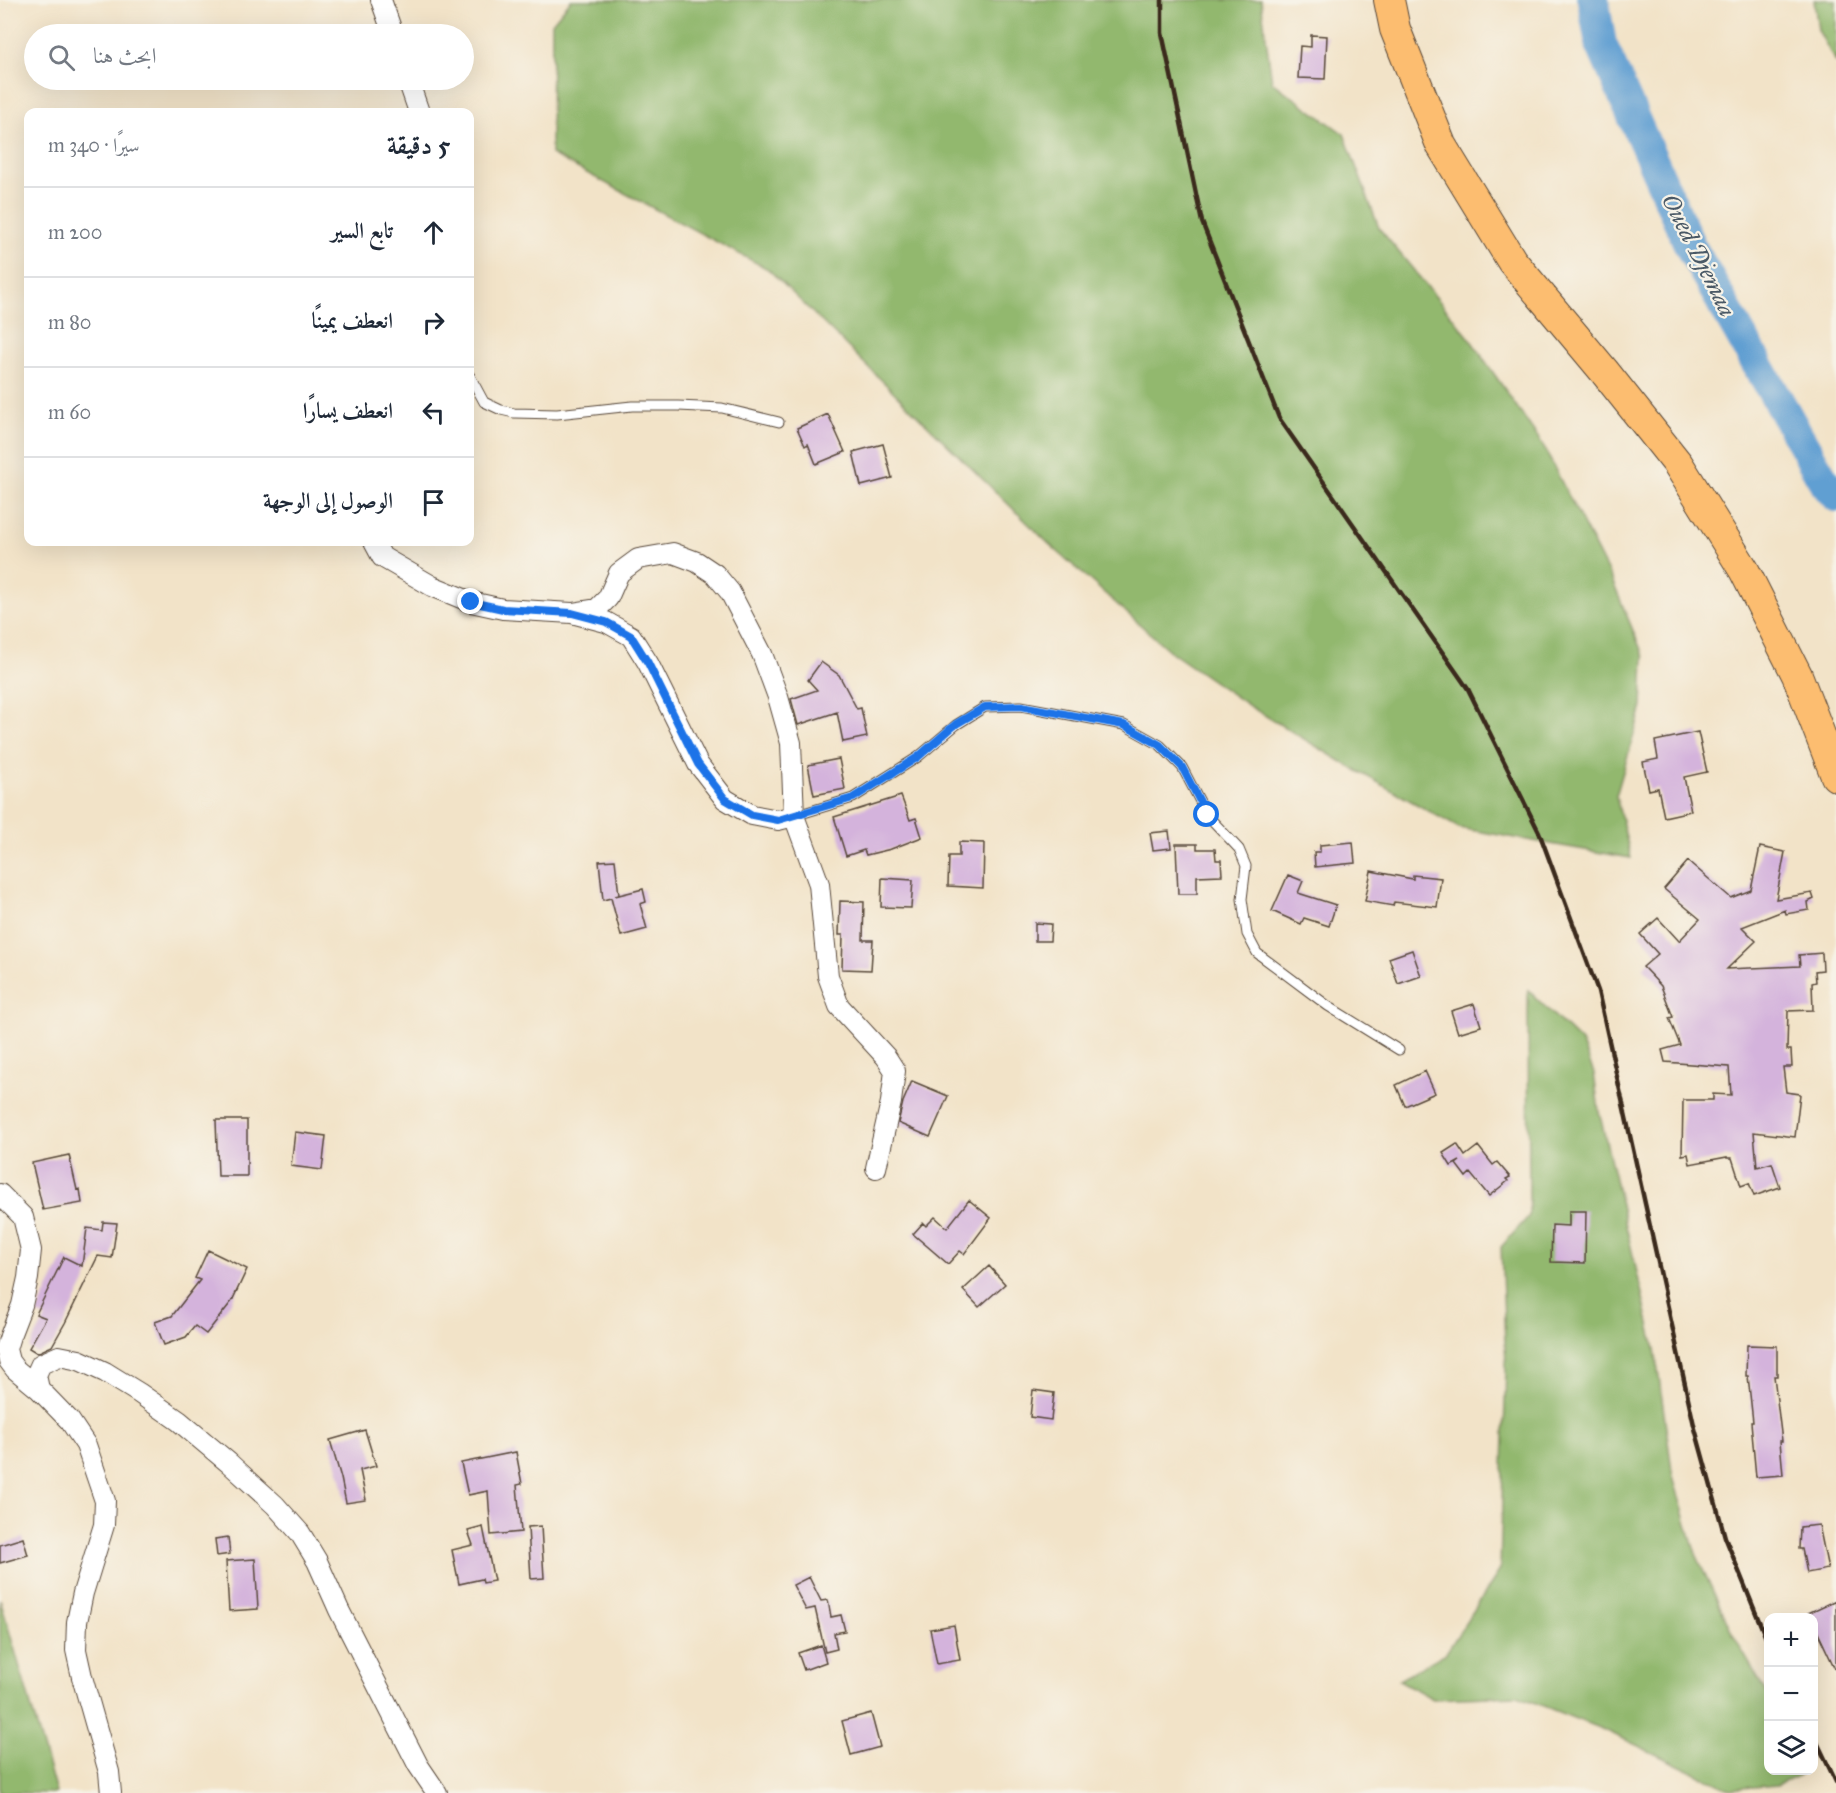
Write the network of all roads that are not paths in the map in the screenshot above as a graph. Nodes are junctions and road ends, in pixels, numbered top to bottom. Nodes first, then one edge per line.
1 (381, 0) edge
2 (1389, 0) edge
3 (389, 24) edge
4 (411, 90) edge
5 (418, 108) edge
6 (474, 383) edge
7 (779, 422) dead end
8 (376, 546) edge
9 (572, 613) junction
10 (1836, 777) edge
11 (794, 816) junction
12 (1399, 1050) dead end
13 (876, 1168) dead end
14 (0, 1194) edge
15 (39, 1389) junction
16 (111, 1793) edge
17 (437, 1793) edge

1 - 3 street
2 - 10 main road
4 - 5 street
6 - 7 lane
8 - 9 street
9 - 11 street
9 - 11 street
11 - 12 lane
11 - 13 street
14 - 15 street
15 - 16 street
15 - 17 street

